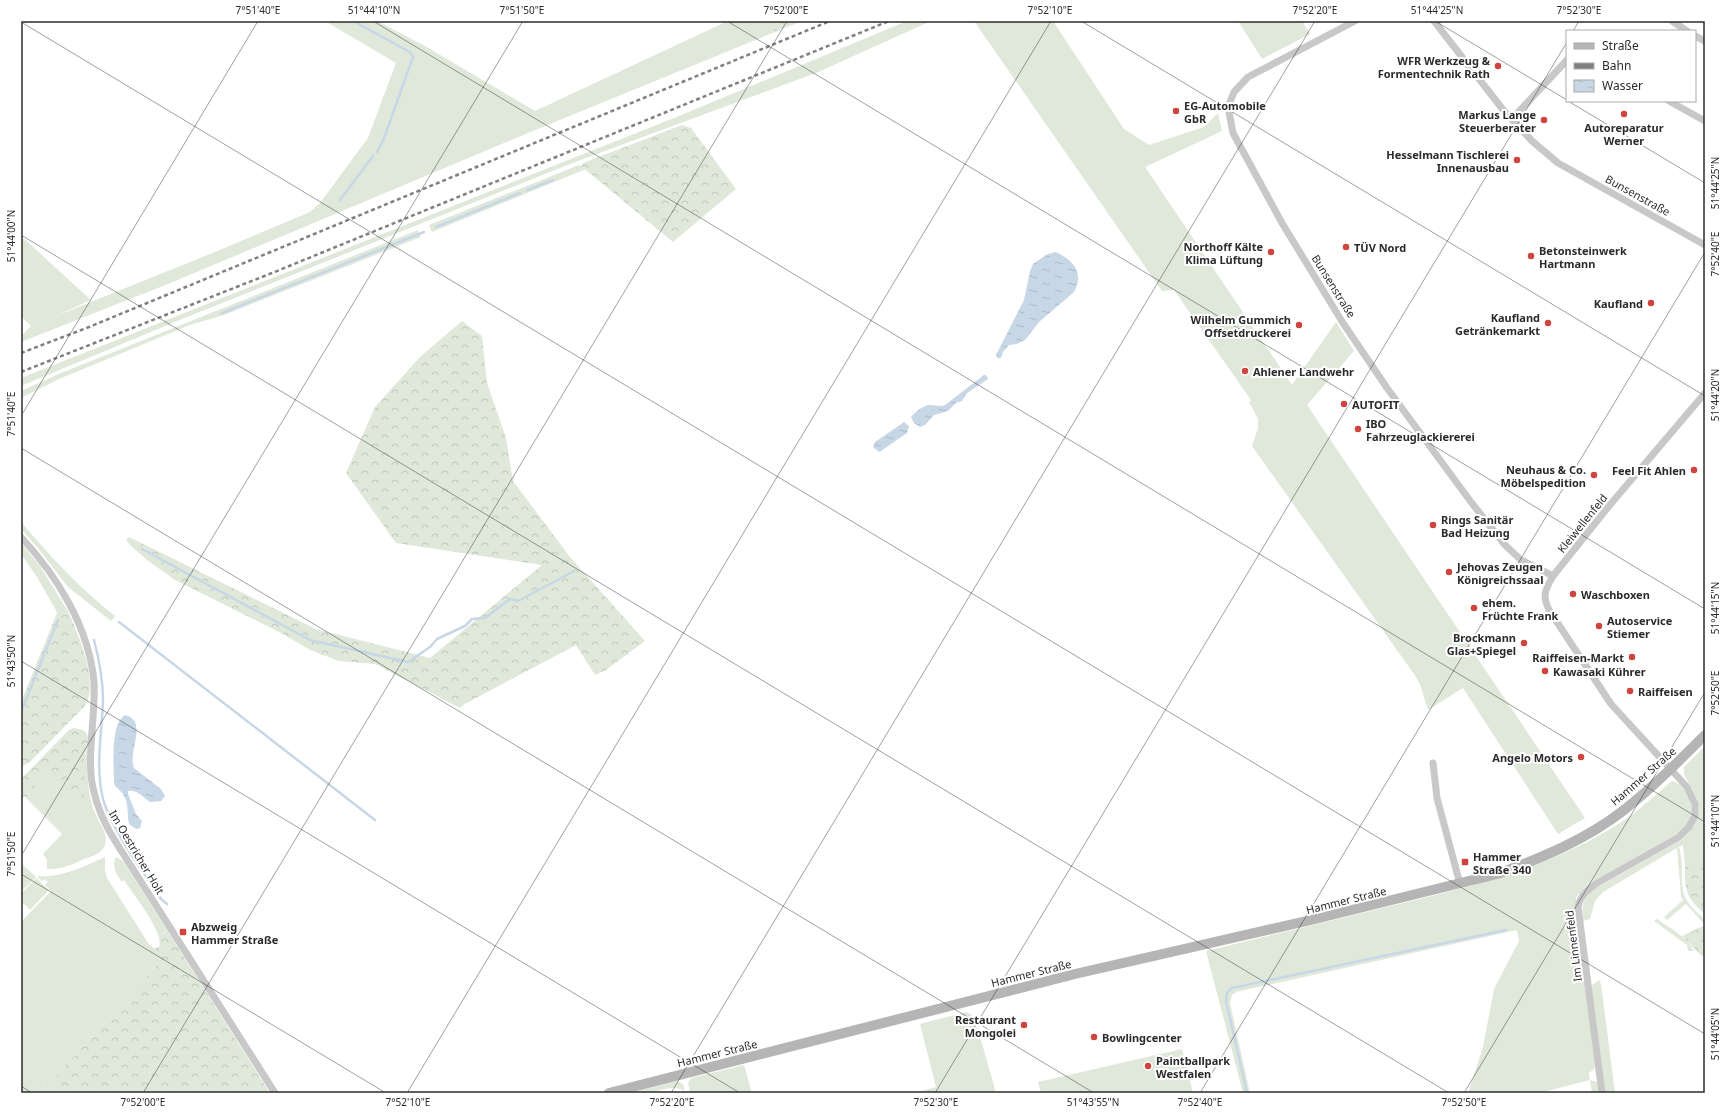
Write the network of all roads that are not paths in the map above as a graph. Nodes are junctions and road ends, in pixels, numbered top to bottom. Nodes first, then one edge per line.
1 (1355, 21) edge
2 (1434, 21) edge
3 (1672, 21) edge
4 (1686, 30) edge
5 (1696, 36) edge
6 (1705, 41) edge
7 (1566, 61) edge
8 (1672, 102) edge
9 (1512, 120) junction
10 (1705, 121) edge
11 (1705, 245) edge
12 (1705, 393) edge
13 (21, 537) edge
14 (1553, 576) junction
15 (1705, 735) edge
16 (1433, 763) dead end
17 (1671, 769) junction
18 (1460, 884) junction
19 (275, 1093) edge
20 (609, 1093) edge
21 (1602, 1093) edge

1 - 14 street, Bunsenstraße
2 - 9 street, Bunsenstraße
3 - 4 street
5 - 6 street
7 - 9 street
8 - 10 street
9 - 11 street, Bunsenstraße
12 - 14 street, Kleiwellenfeld
13 - 19 street, Im Oestricher Holt
14 - 17 street, Kleiwellenfeld
15 - 17 main road, Hammer Straße
16 - 18 street
17 - 18 main road, Hammer Straße
17 - 21 street, Im Linnenfeld
18 - 20 main road, Hammer Straße

